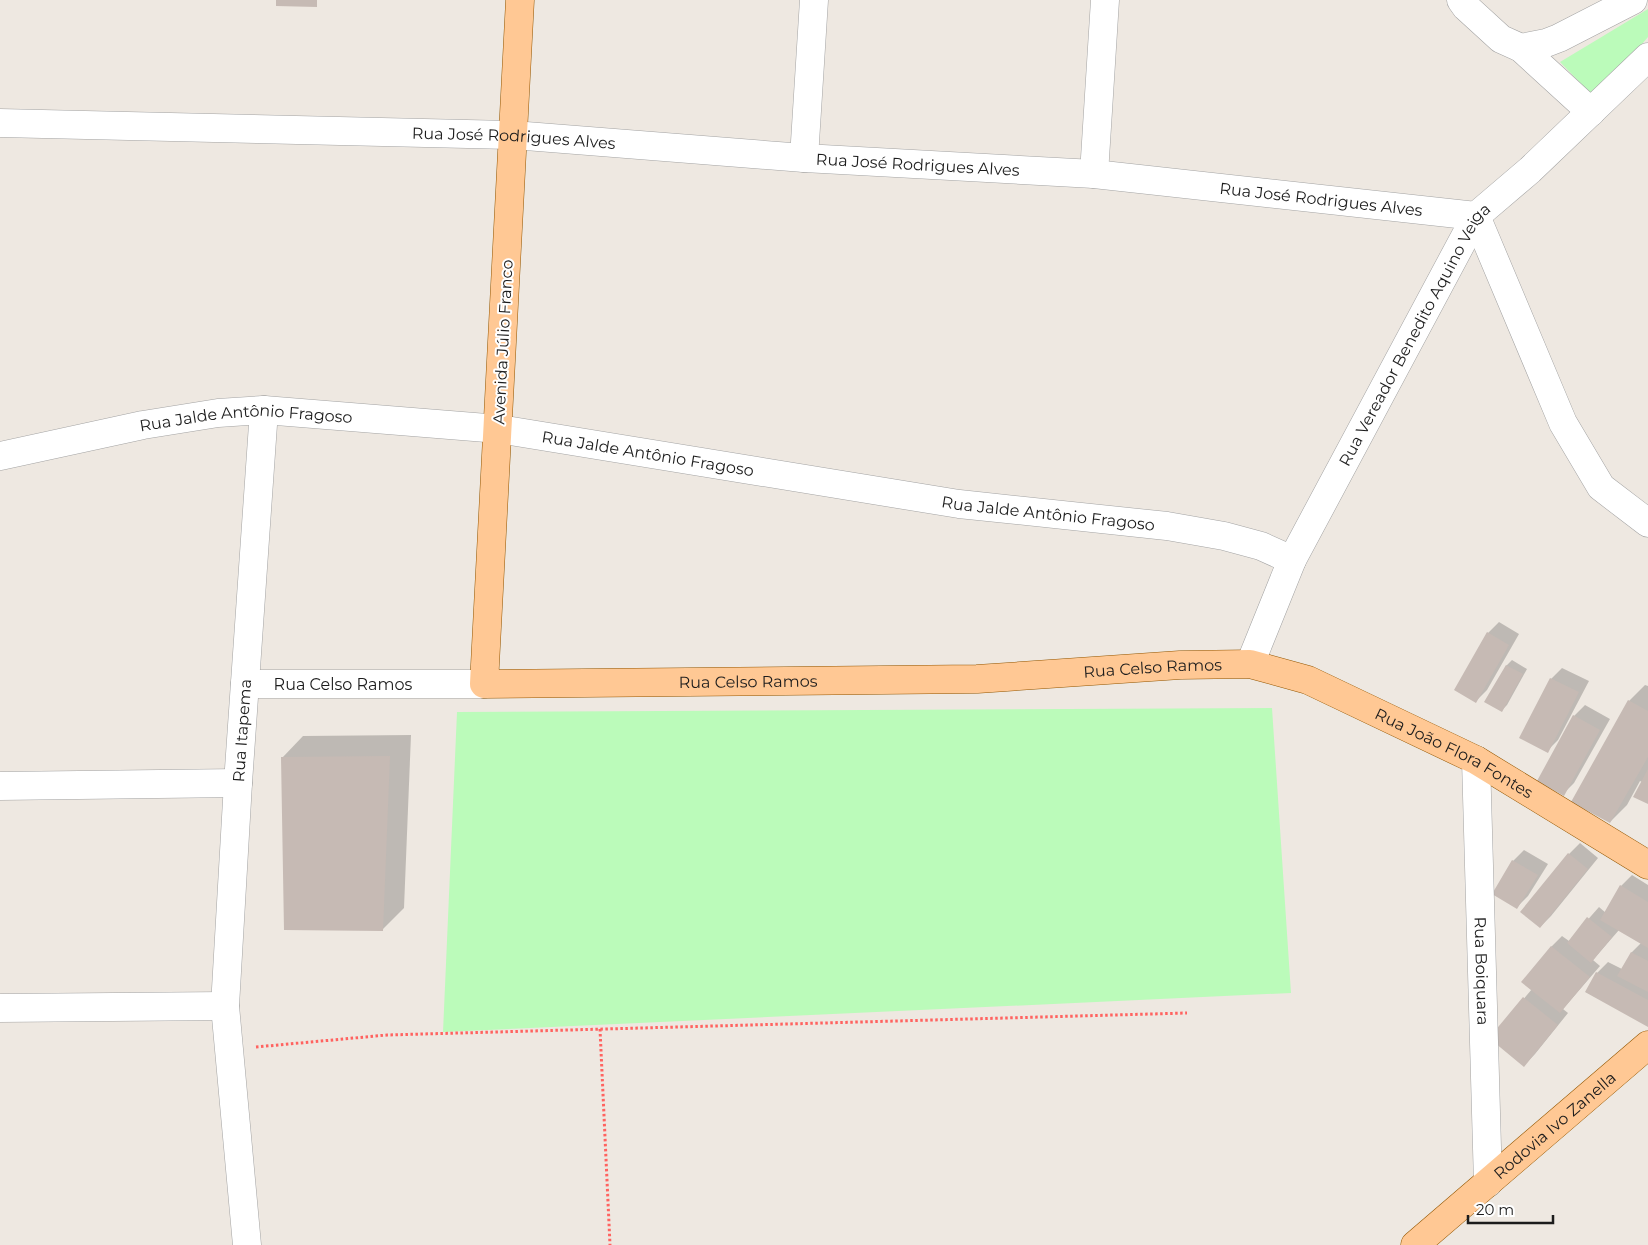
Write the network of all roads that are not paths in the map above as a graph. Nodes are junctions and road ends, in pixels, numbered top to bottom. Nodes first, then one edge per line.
1 (520, 0) edge
2 (814, 0) edge
3 (1106, 0) edge
4 (1461, 0) edge
5 (1633, 0) edge
6 (1521, 48) junction
7 (1648, 57) edge
8 (1591, 112) junction
9 (0, 123) edge
10 (513, 135) junction
11 (804, 158) junction
12 (1094, 174) junction
13 (1476, 216) junction
14 (264, 410) junction
15 (499, 429) junction
16 (0, 456) edge
17 (1648, 523) edge
18 (1292, 560) junction
19 (1250, 664) junction
20 (245, 684) junction
21 (484, 684) junction
22 (1476, 760) junction
23 (238, 783) junction
24 (0, 786) edge
25 (1648, 865) edge
26 (225, 1006) junction
27 (0, 1008) edge
28 (1648, 1045) edge
29 (1488, 1183) junction
30 (247, 1245) edge
31 (1415, 1245) edge

1 - 10 main road, Avenida Júlio Franco
2 - 11 street
3 - 12 street
4 - 6 street
5 - 6 street
6 - 8 street
7 - 8 street, Rua Vereador Benedito Aquino Veiga
8 - 13 street, Rua Vereador Benedito Aquino Veiga
9 - 10 street, Rua José Rodrigues Alves
10 - 11 street, Rua José Rodrigues Alves
10 - 15 main road, Avenida Júlio Franco
11 - 12 street, Rua José Rodrigues Alves
12 - 13 street, Rua José Rodrigues Alves
13 - 17 street
13 - 18 street, Rua Vereador Benedito Aquino Veiga
14 - 15 street, Rua Jalde Antônio Fragoso
14 - 16 street, Rua Jalde Antônio Fragoso
14 - 20 street, Rua Itapema
15 - 18 street, Rua Jalde Antônio Fragoso
15 - 21 main road, Avenida Júlio Franco
18 - 19 street, Rua Vereador Benedito Aquino Veiga
19 - 21 main road, Rua Celso Ramos
19 - 22 main road, Rua João Flora Fontes
20 - 21 street, Rua Celso Ramos
20 - 23 street, Rua Itapema
22 - 25 main road, Rua João Flora Fontes
22 - 29 street, Rua Boiquara
23 - 24 street
23 - 26 street, Rua Itapema
26 - 27 street
26 - 30 street, Rua Itapema
28 - 29 main road, Rodovia Ivo Zanella
29 - 31 main road, Rodovia Ivo Zanella

